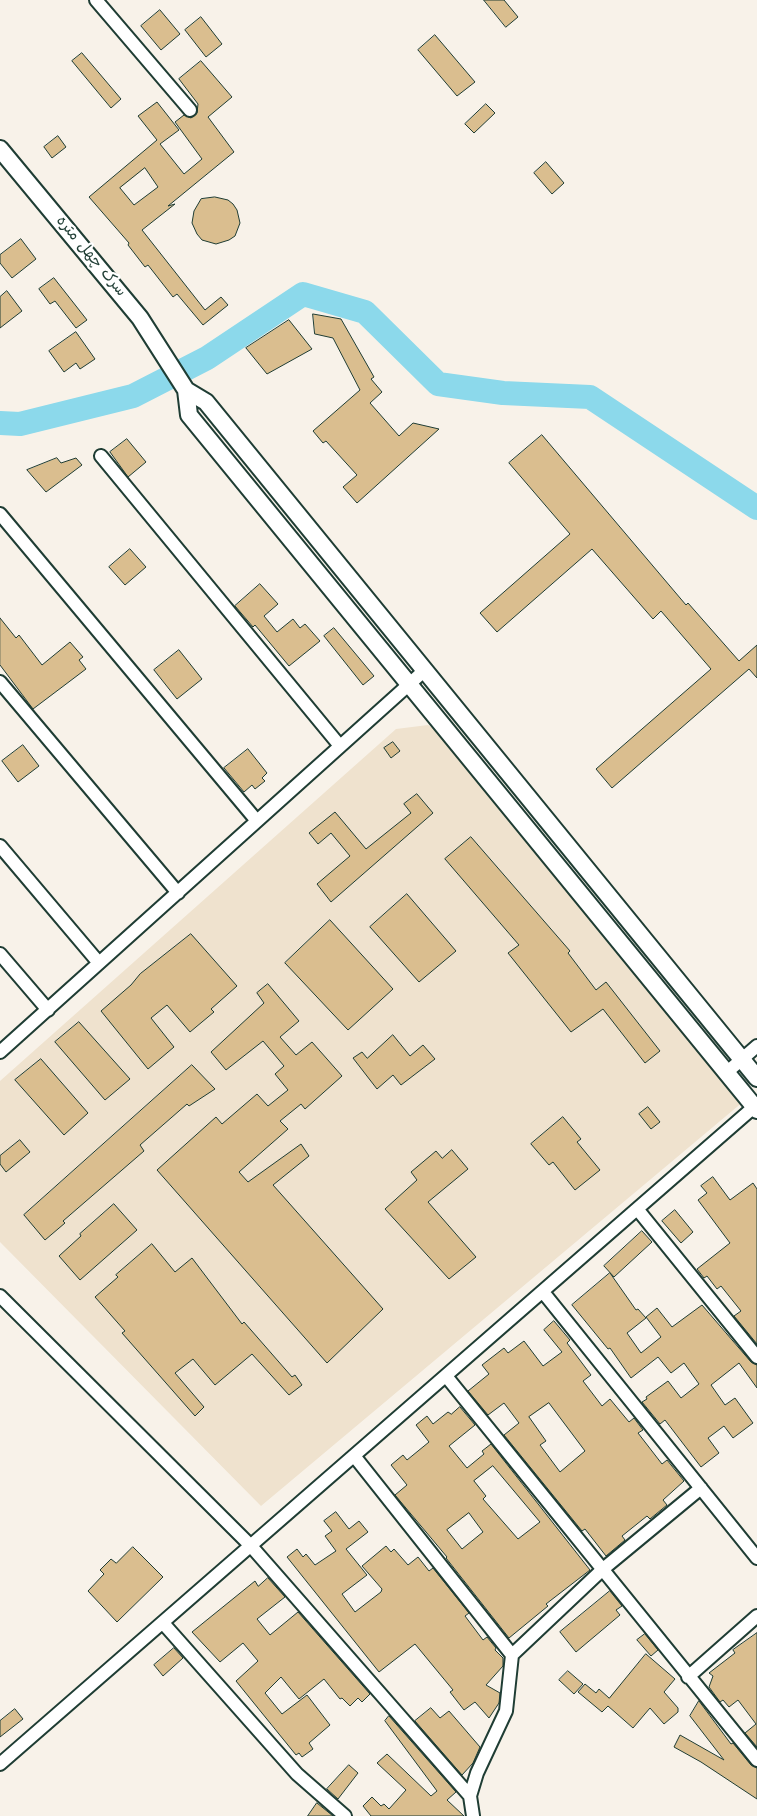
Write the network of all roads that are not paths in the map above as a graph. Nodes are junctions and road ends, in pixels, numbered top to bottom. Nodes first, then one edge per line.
1 (96, 0) edge
2 (190, 110) dead end
3 (0, 149) edge
4 (186, 390) junction
5 (100, 456) dead end
6 (0, 514) edge
7 (425, 670) junction
8 (0, 682) edge
9 (408, 686) junction
10 (340, 746) junction
11 (257, 821) junction
12 (0, 846) edge
13 (178, 893) junction
14 (0, 954) edge
15 (98, 964) junction
16 (48, 1010) junction
17 (757, 1046) edge
18 (0, 1052) edge
19 (742, 1059) junction
20 (726, 1073) junction
21 (757, 1078) edge
22 (756, 1108) edge
23 (638, 1210) junction
24 (543, 1292) junction
25 (0, 1296) edge
26 (757, 1357) edge
27 (446, 1376) junction
28 (355, 1457) junction
29 (701, 1488) junction
30 (251, 1546) junction
31 (757, 1558) edge
32 (602, 1569) junction
33 (757, 1616) edge
34 (163, 1623) junction
35 (512, 1655) junction
36 (688, 1677) junction
37 (757, 1760) edge
38 (0, 1764) edge
39 (470, 1796) junction
40 (345, 1816) edge
41 (473, 1816) edge

1 - 2 street
3 - 4 street, سرک چهل متره
4 - 7 street
4 - 9 street
5 - 10 street
6 - 11 street
7 - 9 street
7 - 19 street
8 - 13 street
9 - 10 street
9 - 20 street
10 - 11 street
11 - 13 street
12 - 15 street
13 - 15 street
14 - 16 street
15 - 16 street
16 - 18 street
17 - 19 street
19 - 20 street
19 - 21 street
20 - 22 street
22 - 23 street
23 - 24 street
23 - 26 street
24 - 27 street
24 - 29 street
25 - 30 street
27 - 28 street
27 - 32 street
28 - 30 street
28 - 35 street
29 - 31 street
29 - 32 street
30 - 34 street
30 - 39 street
32 - 35 street
32 - 36 street
33 - 36 street
34 - 38 street
34 - 40 street
35 - 39 street
36 - 37 street
39 - 41 street

